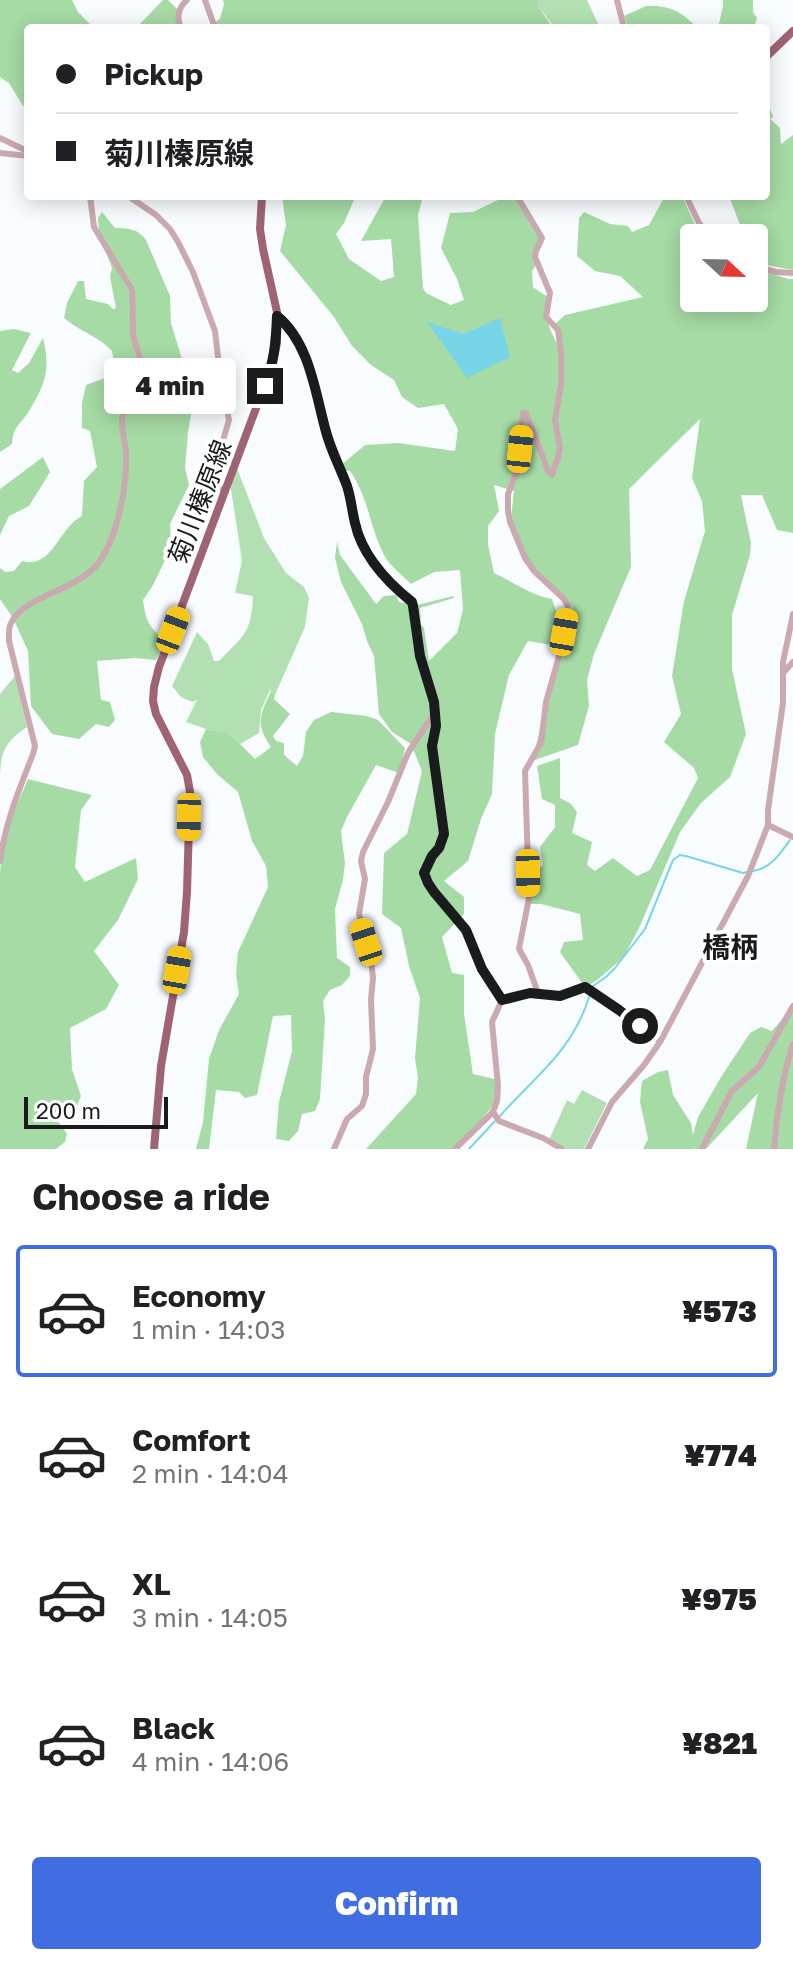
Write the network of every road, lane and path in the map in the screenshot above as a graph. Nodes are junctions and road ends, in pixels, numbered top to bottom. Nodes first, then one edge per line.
1 (187, 0) edge
2 (205, 0) edge
3 (617, 0) edge
4 (179, 24) edge
5 (214, 24) edge
6 (623, 24) edge
7 (793, 31) edge
8 (770, 53) edge
9 (0, 138) edge
10 (24, 150) edge
11 (0, 153) edge
12 (24, 155) edge
13 (91, 200) edge
14 (134, 200) edge
15 (262, 200) edge
16 (519, 200) edge
17 (688, 200) edge
18 (700, 224) edge
19 (768, 270) edge
20 (793, 273) edge
21 (277, 316) junction
22 (223, 494) junction
23 (793, 614) edge
24 (793, 662) edge
25 (784, 672) junction
26 (435, 712) junction
27 (768, 825) junction
28 (793, 837) edge
29 (0, 861) edge
30 (538, 993) junction
31 (502, 1000) junction
32 (793, 1006) edge
33 (660, 1042) junction
34 (793, 1044) edge
35 (496, 1116) junction
36 (154, 1149) edge
37 (334, 1149) edge
38 (455, 1149) edge
39 (562, 1149) edge
40 (588, 1149) edge
41 (702, 1149) edge
42 (774, 1149) edge

1 - 4 street
2 - 5 street
3 - 6 street
7 - 8 main road
9 - 10 street
11 - 12 street
13 - 29 street
14 - 22 street
15 - 21 main road, 菊川榛原線
16 - 30 street
17 - 18 street
19 - 20 street
21 - 22 main road, 菊川榛原線
21 - 26 street
22 - 36 main road, 菊川榛原線
23 - 25 street
24 - 25 street
25 - 27 street
26 - 31 street
26 - 37 street
27 - 28 street
27 - 33 street
30 - 31 street
30 - 33 street
31 - 35 street
32 - 41 street
33 - 40 street
34 - 42 street
35 - 38 street
35 - 39 street

